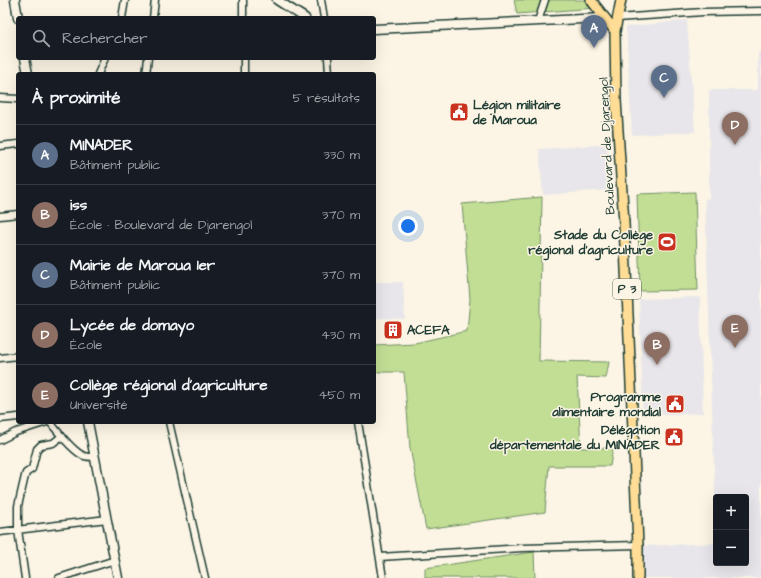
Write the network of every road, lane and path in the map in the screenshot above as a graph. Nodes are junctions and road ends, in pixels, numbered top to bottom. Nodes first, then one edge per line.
1 (15, 0) edge
2 (125, 0) edge
3 (155, 0) edge
4 (243, 0) edge
5 (277, 0) edge
6 (321, 0) edge
7 (545, 0) edge
8 (591, 0) edge
9 (621, 0) edge
10 (761, 11) edge
11 (18, 16) edge
12 (122, 16) edge
13 (153, 16) edge
14 (243, 16) edge
15 (302, 16) edge
16 (324, 16) edge
17 (604, 18) junction
18 (617, 18) junction
19 (538, 21) junction
20 (376, 29) edge
21 (615, 31) junction
22 (25, 60) edge
23 (104, 60) edge
24 (148, 60) edge
25 (244, 60) edge
26 (328, 60) edge
27 (28, 72) edge
28 (99, 72) edge
29 (146, 72) edge
30 (244, 72) edge
31 (329, 72) edge
32 (0, 98) edge
33 (16, 99) edge
34 (16, 144) edge
35 (0, 146) edge
36 (16, 214) edge
37 (0, 216) edge
38 (16, 356) edge
39 (0, 358) edge
40 (16, 417) edge
41 (0, 419) edge
42 (42, 424) edge
43 (50, 424) edge
44 (88, 424) edge
45 (168, 424) edge
46 (358, 424) edge
47 (62, 436) junction
48 (0, 440) edge
49 (94, 457) junction
50 (107, 519) junction
51 (18, 530) junction
52 (0, 532) edge
53 (638, 545) junction
54 (380, 557) junction
55 (115, 560) junction
56 (25, 578) edge
57 (59, 578) edge
58 (118, 578) edge
59 (205, 578) edge
60 (383, 578) edge
61 (638, 578) edge

1 - 11 street
2 - 12 street
3 - 13 street
4 - 14 street
5 - 15 street
6 - 16 street
7 - 19 street
8 - 17 main road
9 - 18 main road, Boulevard de Djarengol / P 3
10 - 18 street
17 - 19 street
17 - 21 main road
18 - 21 main road, Boulevard de Djarengol / P 3
19 - 20 street
21 - 53 main road, Boulevard de Djarengol / P 3
22 - 27 street
23 - 28 street
24 - 29 street
25 - 30 street
26 - 31 street
32 - 33 street
34 - 35 street
36 - 37 street
38 - 39 street
40 - 41 street
42 - 48 street
43 - 47 street
44 - 49 street
45 - 59 street
46 - 54 street
47 - 49 street
47 - 51 street
49 - 50 street
50 - 51 street
50 - 55 street
51 - 52 street
51 - 56 street
53 - 54 street
53 - 61 main road, Boulevard de Djarengol / P 3
54 - 60 street
55 - 57 street
55 - 58 street

